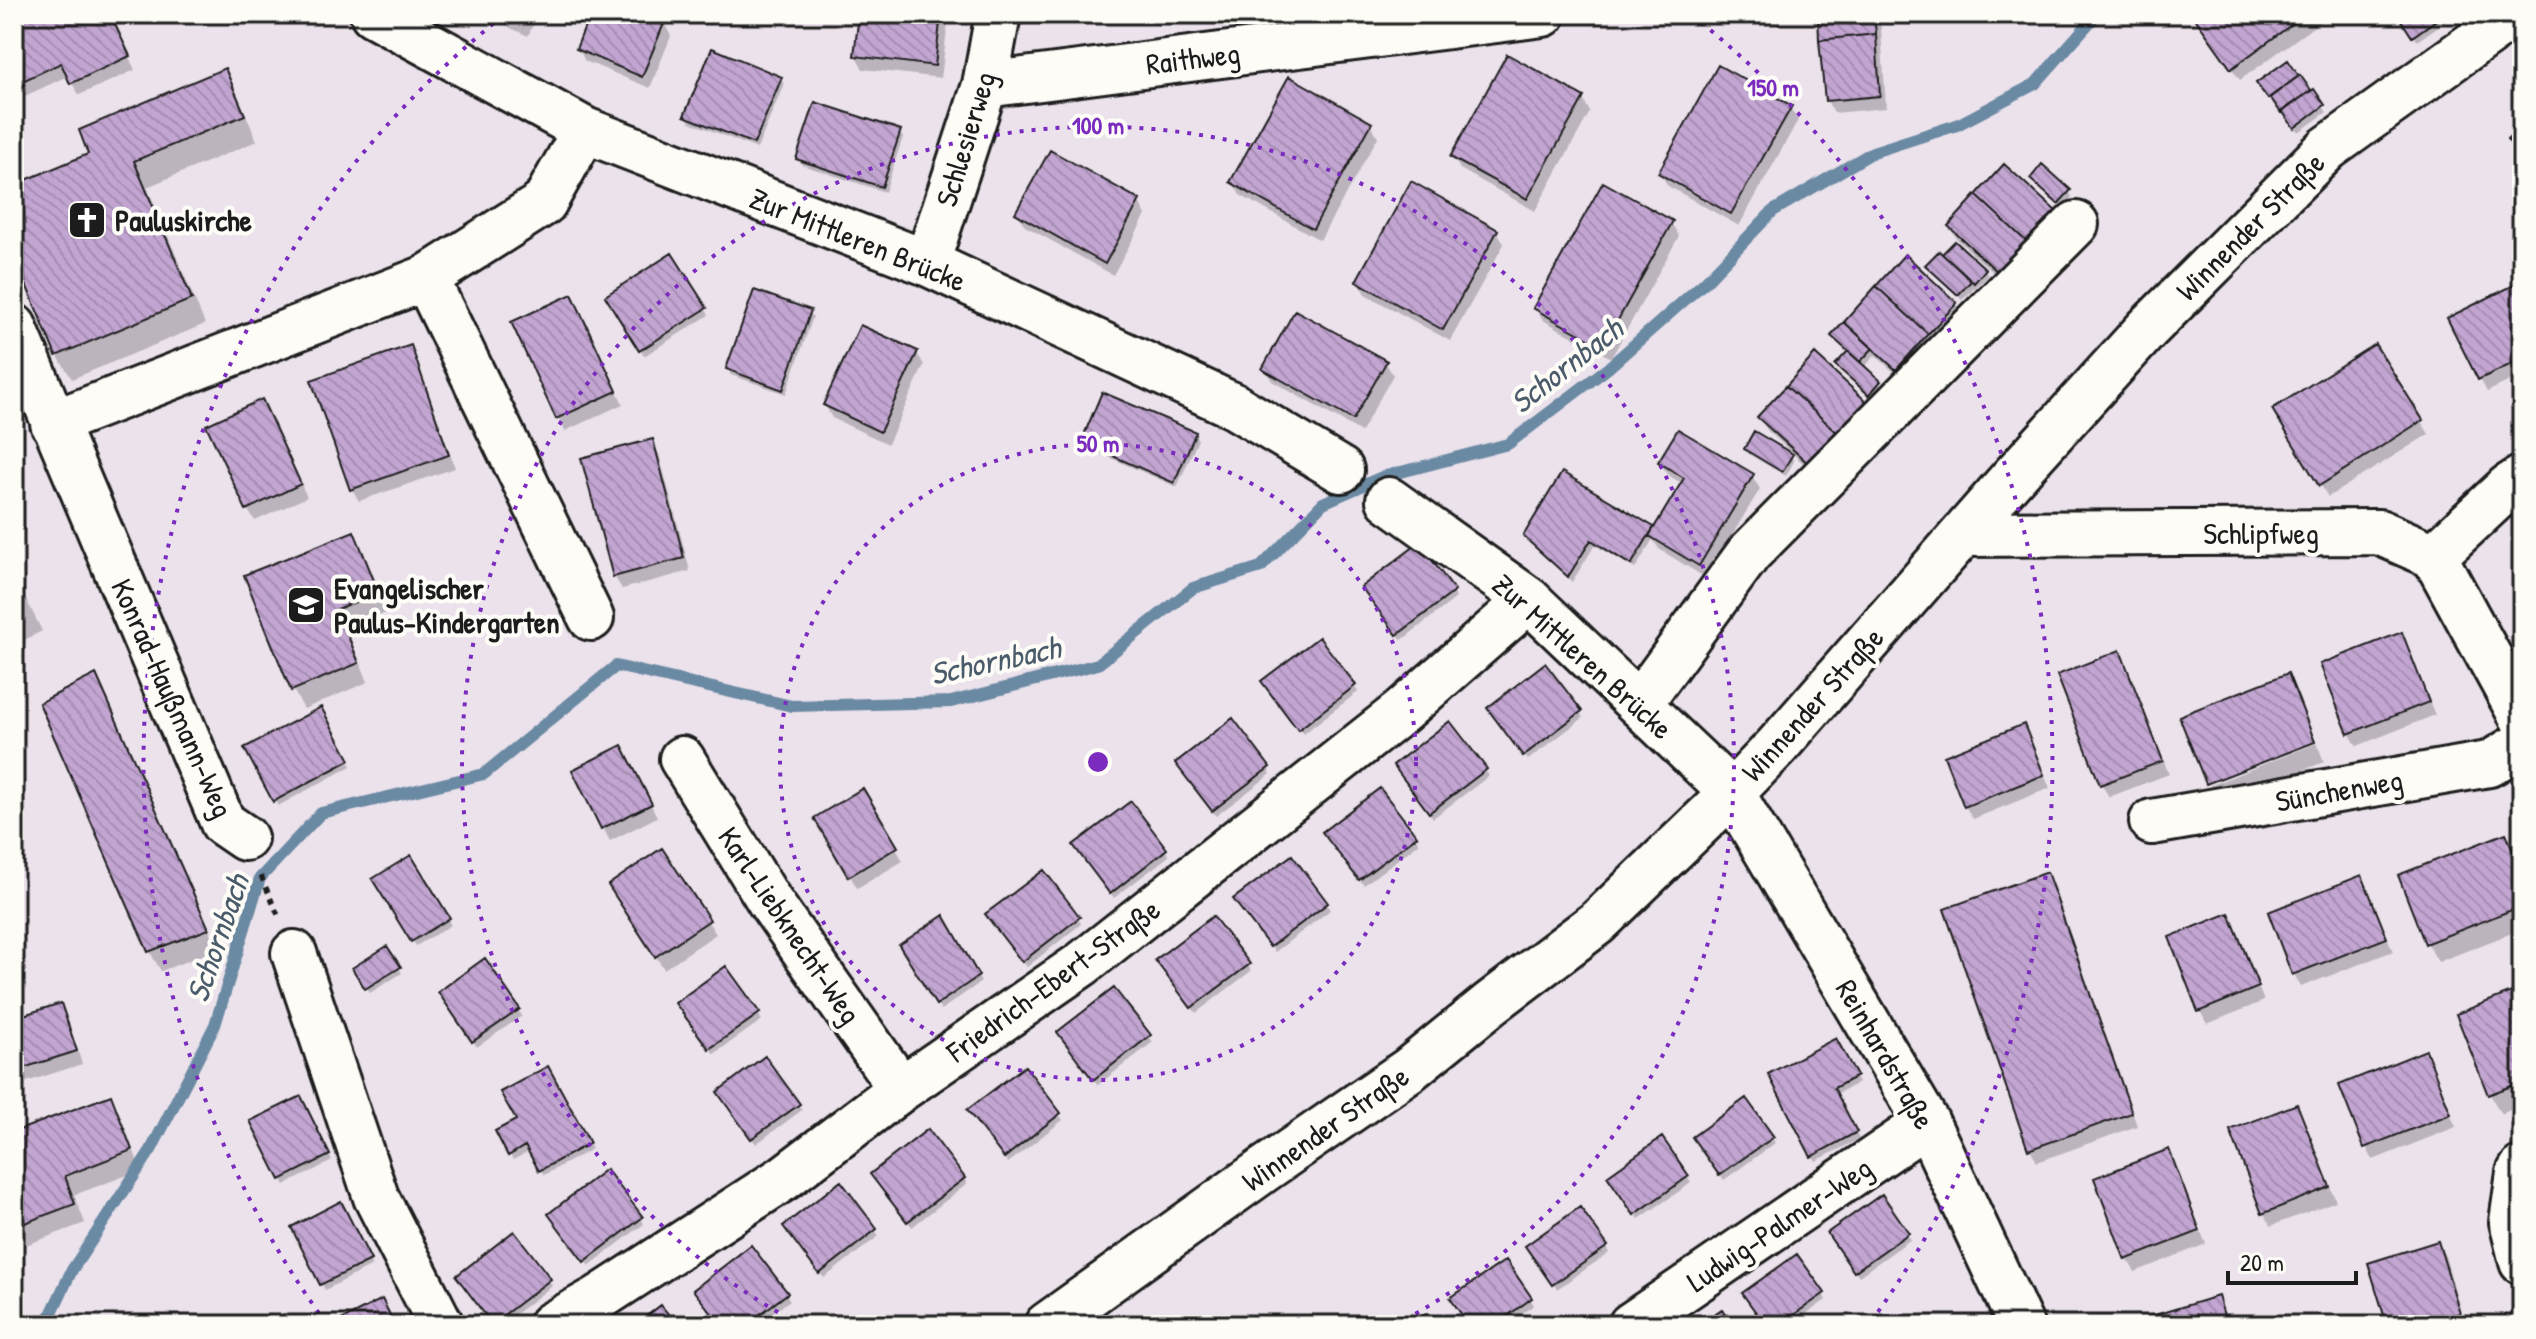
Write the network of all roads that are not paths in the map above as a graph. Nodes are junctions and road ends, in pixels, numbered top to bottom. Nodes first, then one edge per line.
1 (373, 14) edge
2 (998, 14) edge
3 (1543, 14) edge
4 (2515, 14) edge
5 (985, 85) junction
6 (585, 130) junction
7 (2076, 224) dead end
8 (927, 263) junction
9 (426, 278) junction
10 (14, 327) edge
11 (53, 423) junction
12 (1341, 470) dead end
13 (2522, 478) edge
14 (1389, 500) dead end
15 (1964, 534) junction
16 (2434, 556) junction
17 (1529, 600) junction
18 (591, 618) dead end
19 (1639, 704) junction
20 (2522, 717) edge
21 (2522, 744) edge
22 (682, 759) dead end
23 (1732, 793) junction
24 (2152, 822) dead end
25 (245, 838) road end
26 (294, 953) road end
27 (901, 1089) junction
28 (1927, 1123) junction
29 (2522, 1168) edge
30 (2522, 1262) edge
31 (441, 1325) edge
32 (551, 1325) edge
33 (1047, 1325) edge
34 (1631, 1325) edge
35 (2021, 1325) edge

1 - 6 street, Zur Mittleren Brücke
2 - 5 street, Schlesierweg
3 - 5 street, Raithweg
4 - 15 street, Winnender Straße
5 - 8 street, Schlesierweg
6 - 8 street, Zur Mittleren Brücke
6 - 9 street
7 - 19 street
8 - 12 street, Zur Mittleren Brücke
9 - 11 street
9 - 18 street
10 - 11 street, Konrad-Haußmann-Weg
11 - 25 street, Konrad-Haußmann-Weg
13 - 16 street
14 - 17 street, Zur Mittleren Brücke
15 - 16 street, Schlipfweg
15 - 23 street, Winnender Straße
16 - 20 street
17 - 19 street, Zur Mittleren Brücke
17 - 27 street, Friedrich-Ebert-Straße
19 - 23 street, Zur Mittleren Brücke
21 - 24 street, Sünchenweg
22 - 27 street, Karl-Liebknecht-Weg
23 - 28 street, Reinhardstraße
23 - 33 street, Winnender Straße
26 - 31 street
27 - 32 street, Friedrich-Ebert-Straße
28 - 34 street, Ludwig-Palmer-Weg
28 - 35 street, Reinhardstraße
29 - 30 street

